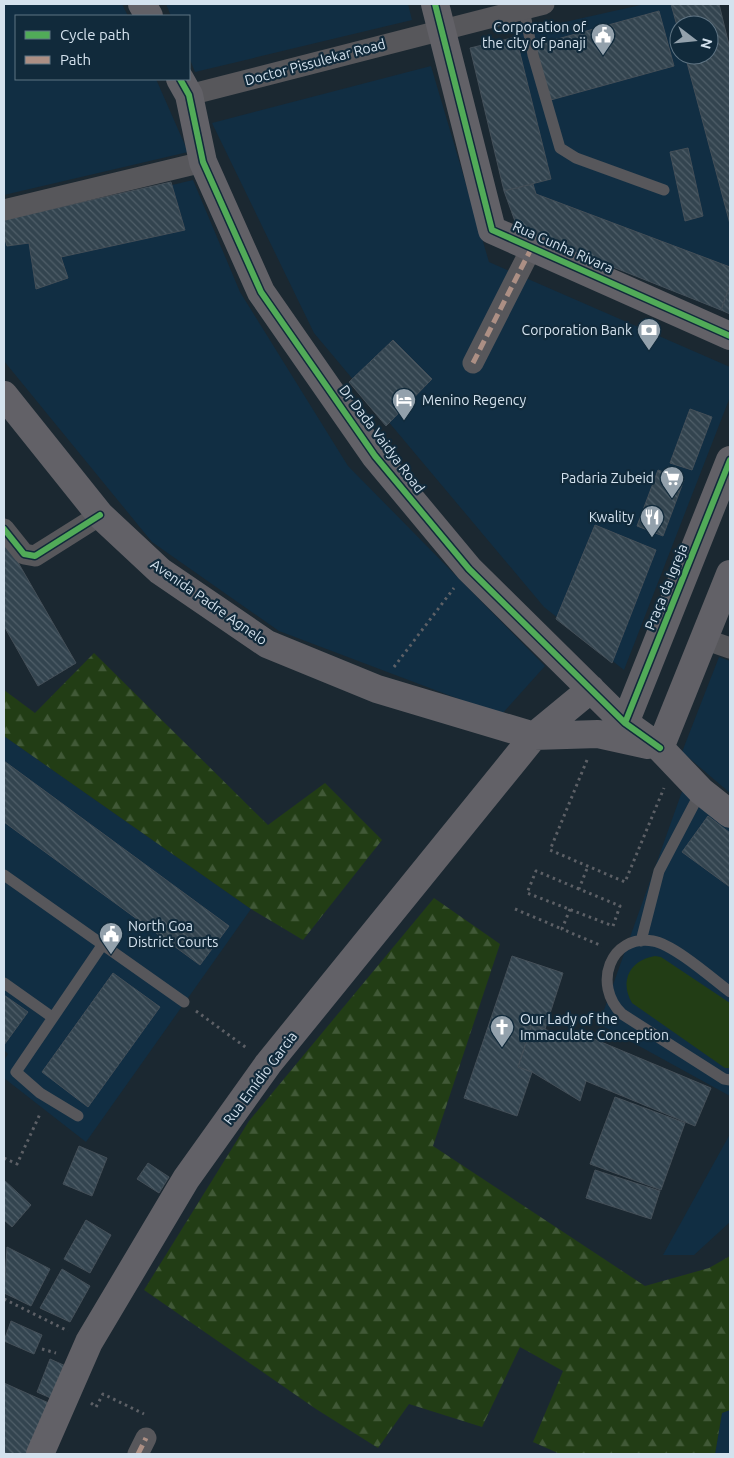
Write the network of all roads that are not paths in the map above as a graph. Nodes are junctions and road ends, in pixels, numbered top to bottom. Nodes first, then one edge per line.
1 (142, 4) edge
2 (544, 4) edge
3 (524, 9) junction
4 (148, 15) edge
5 (438, 17) edge
6 (185, 87) edge
7 (203, 162) junction
8 (664, 190) dead end
9 (4, 210) edge
10 (532, 247) junction
11 (724, 331) edge
12 (473, 363) dead end
13 (4, 396) edge
14 (730, 460) edge
15 (100, 515) junction
16 (4, 529) edge
17 (730, 574) edge
18 (704, 638) junction
19 (730, 648) edge
20 (591, 689) junction
21 (625, 723) junction
22 (534, 736) junction
23 (667, 756) junction
24 (701, 791) junction
25 (730, 814) edge
26 (4, 875) edge
27 (641, 941) junction
28 (103, 944) junction
29 (4, 982) edge
30 (730, 992) edge
31 (184, 1002) road end
32 (52, 1017) junction
33 (730, 1080) edge
34 (78, 1116) dead end
35 (40, 1454) edge

1 - 4 main road
2 - 3 street, Doctor Pissulekar Road
3 - 5 street, Doctor Pissulekar Road
3 - 8 lane
5 - 6 street, Doctor Pissulekar Road
5 - 10 main road, Rua Cunha Rivara
6 - 7 main road, Dr Dada Vaidya Road
7 - 9 street
7 - 20 main road, Dr Dada Vaidya Road
10 - 11 main road, Rua Cunha Rivara
10 - 12 street
13 - 15 main road, Avenida Padre Agnelo
14 - 21 main road, Praça da Igreja
15 - 16 street
15 - 22 main road, Avenida Padre Agnelo
17 - 18 main road
18 - 19 street
18 - 23 main road
20 - 21 main road, Dr Dada Vaidya Road
20 - 22 main road, Rua Emídio Garcia
21 - 23 main road, Dr Dada Vaidya Road
22 - 23 main road
22 - 35 main road, Rua Emídio Garcia
23 - 24 main road, Dr Dada Vaidya Road
24 - 25 main road, Dr Dada Vaidya Road
24 - 27 lane
26 - 28 lane
27 - 30 lane
27 - 33 lane
28 - 31 lane
28 - 32 lane
29 - 32 lane
32 - 34 lane

